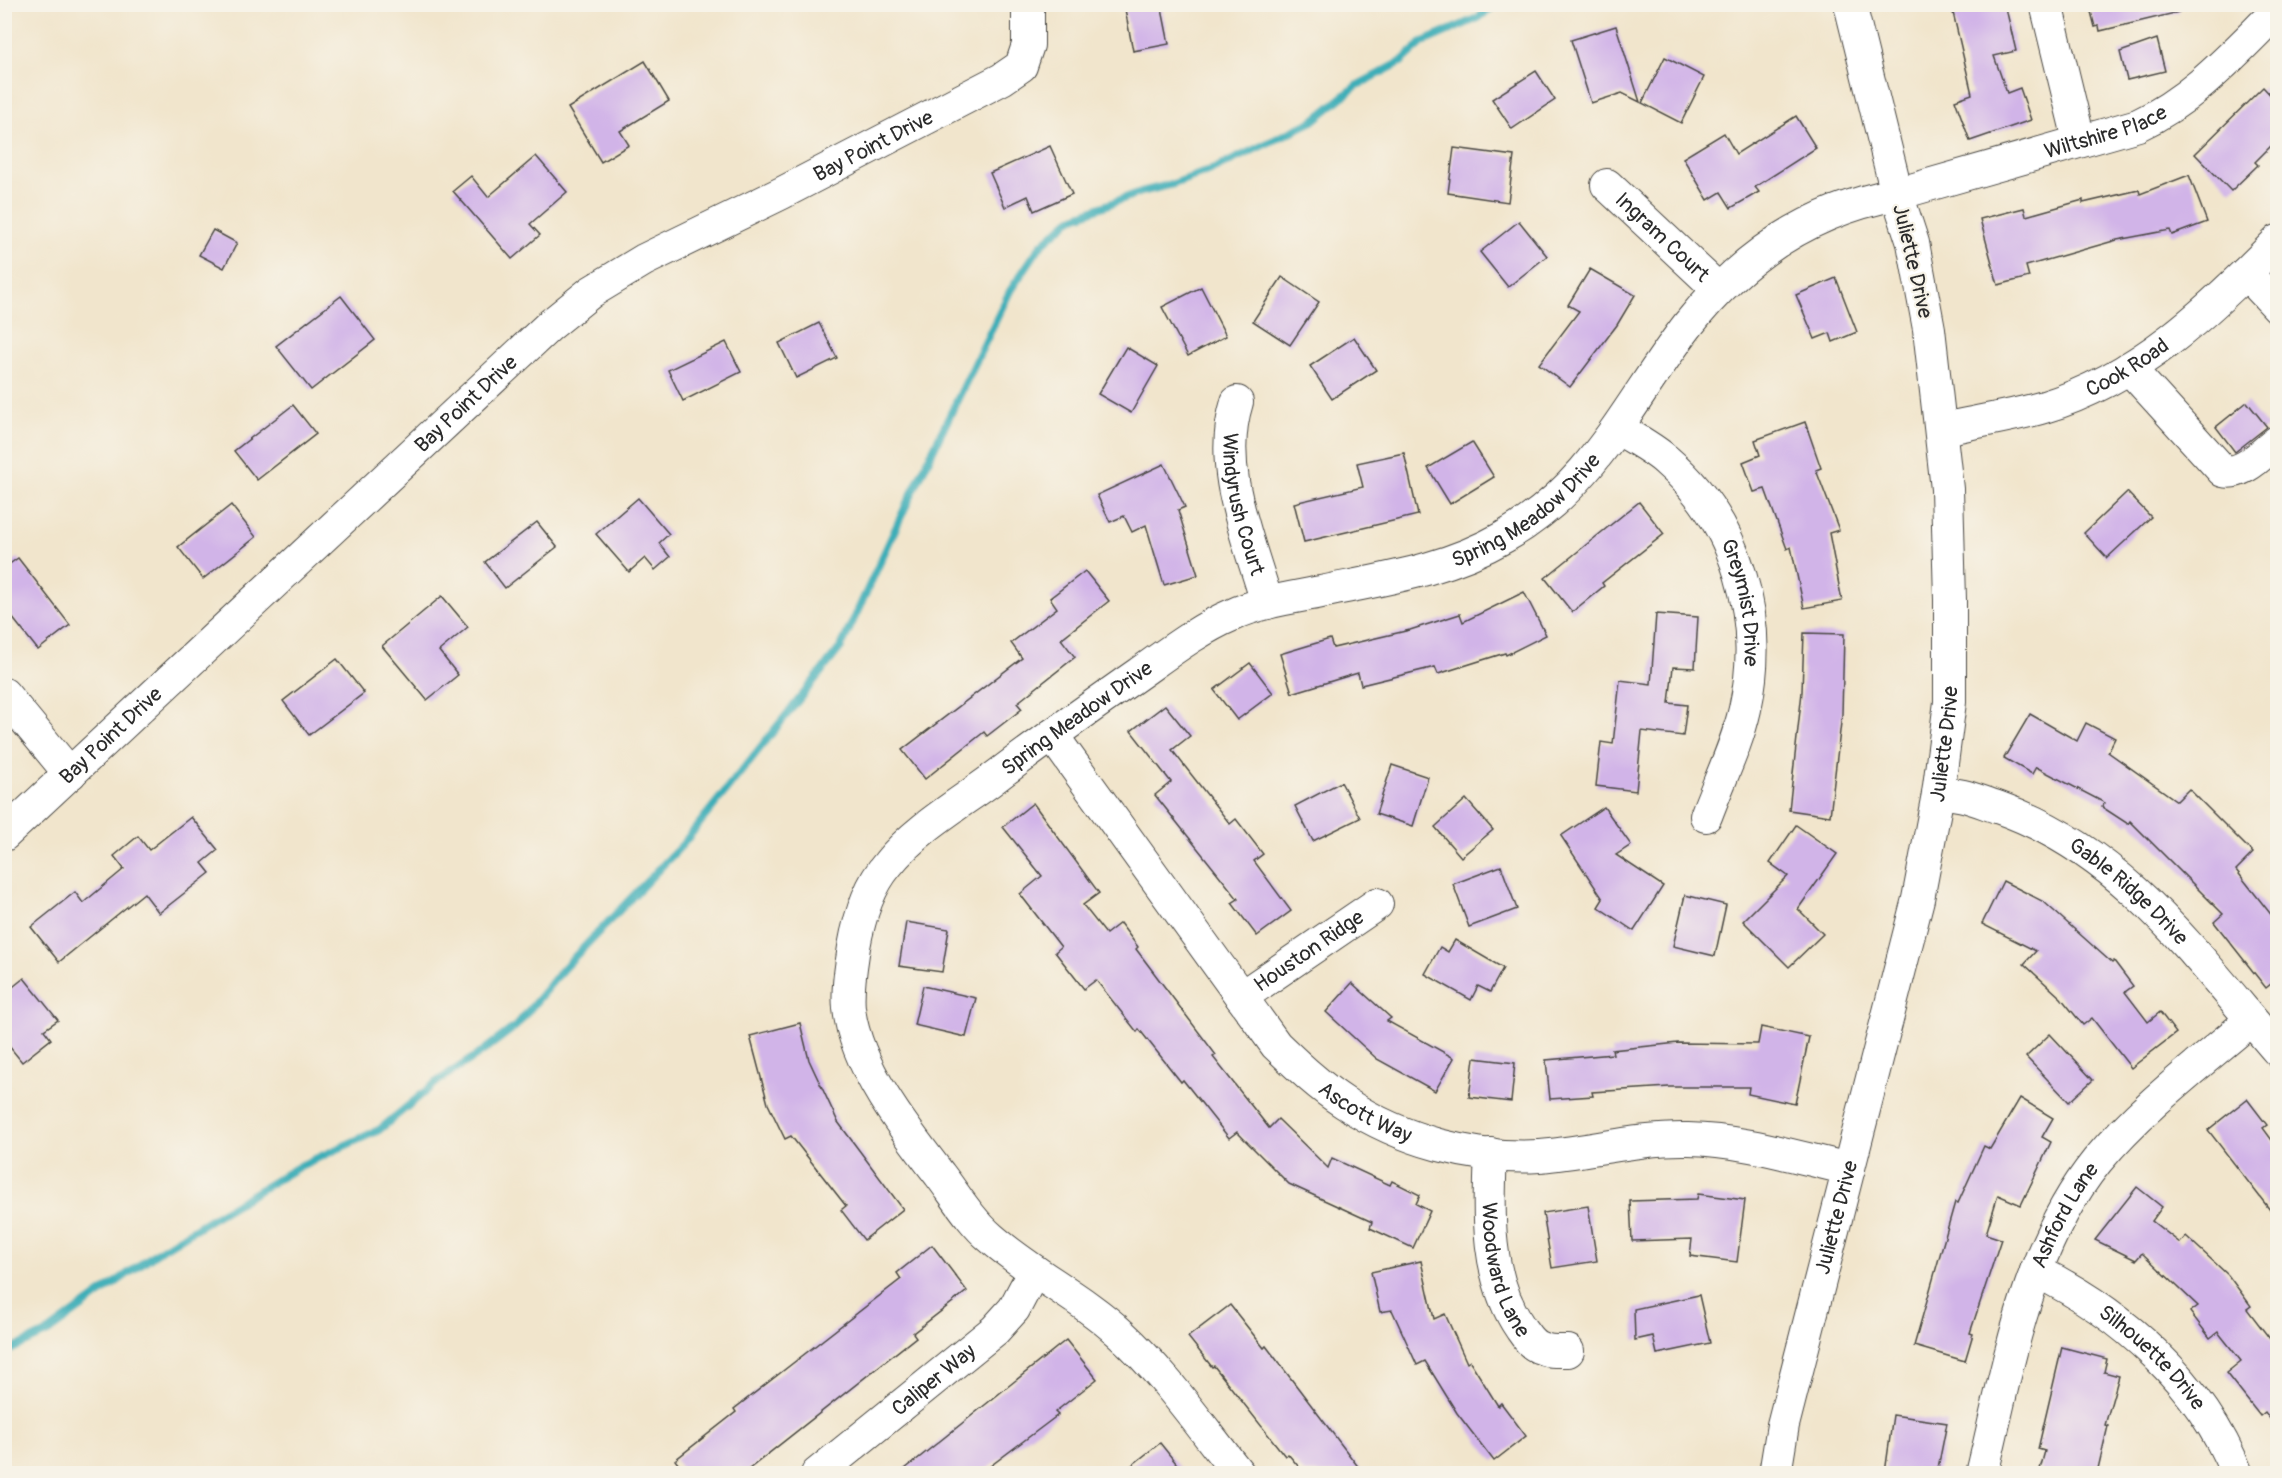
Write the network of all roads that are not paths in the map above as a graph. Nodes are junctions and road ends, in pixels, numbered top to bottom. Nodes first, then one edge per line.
1 (1028, 4) edge
2 (1850, 4) edge
3 (2046, 4) edge
4 (2277, 10) edge
5 (2079, 140) junction
6 (1607, 185) dead end
7 (1897, 194) junction
8 (2277, 241) edge
9 (2246, 273) junction
10 (1718, 289) junction
11 (2277, 307) edge
12 (2129, 368) junction
13 (1237, 402) dead end
14 (1618, 428) junction
15 (1941, 430) junction
16 (2277, 441) edge
17 (1267, 603) junction
18 (4, 694) edge
19 (1052, 735) junction
20 (70, 774) junction
21 (1938, 794) junction
22 (1706, 816) dead end
23 (4, 835) edge
24 (1377, 904) dead end
25 (1241, 997) junction
26 (2251, 1020) junction
27 (2277, 1051) edge
28 (1491, 1154) junction
29 (1849, 1170) junction
30 (1034, 1271) junction
31 (2036, 1271) junction
32 (1568, 1351) dead end
33 (817, 1473) edge
34 (1239, 1473) edge
35 (1775, 1473) edge
36 (1982, 1473) edge
37 (2237, 1473) edge

1 - 20 street, Bay Point Drive
2 - 7 street, Juliette Drive
3 - 5 street
4 - 5 street, Wiltshire Place
5 - 7 street, Wiltshire Place
6 - 10 street, Ingram Court
7 - 10 street, Spring Meadow Drive
7 - 15 street, Juliette Drive
8 - 9 street, Cook Road
9 - 11 street
9 - 12 street, Cook Road
10 - 14 street, Spring Meadow Drive
12 - 15 street, Cook Road
12 - 16 street
13 - 17 street, Windyrush Court
14 - 17 street, Spring Meadow Drive
14 - 22 street, Greymist Drive
15 - 21 street, Juliette Drive
17 - 19 street, Spring Meadow Drive
18 - 20 street
19 - 25 street, Ascott Way
19 - 30 street, Spring Meadow Drive
20 - 23 street, Bay Point Drive
21 - 26 street, Gable Ridge Drive
21 - 29 street, Juliette Drive
24 - 25 street, Houston Ridge
25 - 28 street, Ascott Way
26 - 27 street, Gable Ridge Drive
26 - 31 street, Ashford Lane
28 - 29 street, Ascott Way
28 - 32 street, Woodward Lane
29 - 35 street, Juliette Drive
30 - 33 street, Caliper Way
30 - 34 street, Spring Meadow Drive
31 - 36 street, Ashford Lane
31 - 37 street, Silhouette Drive

